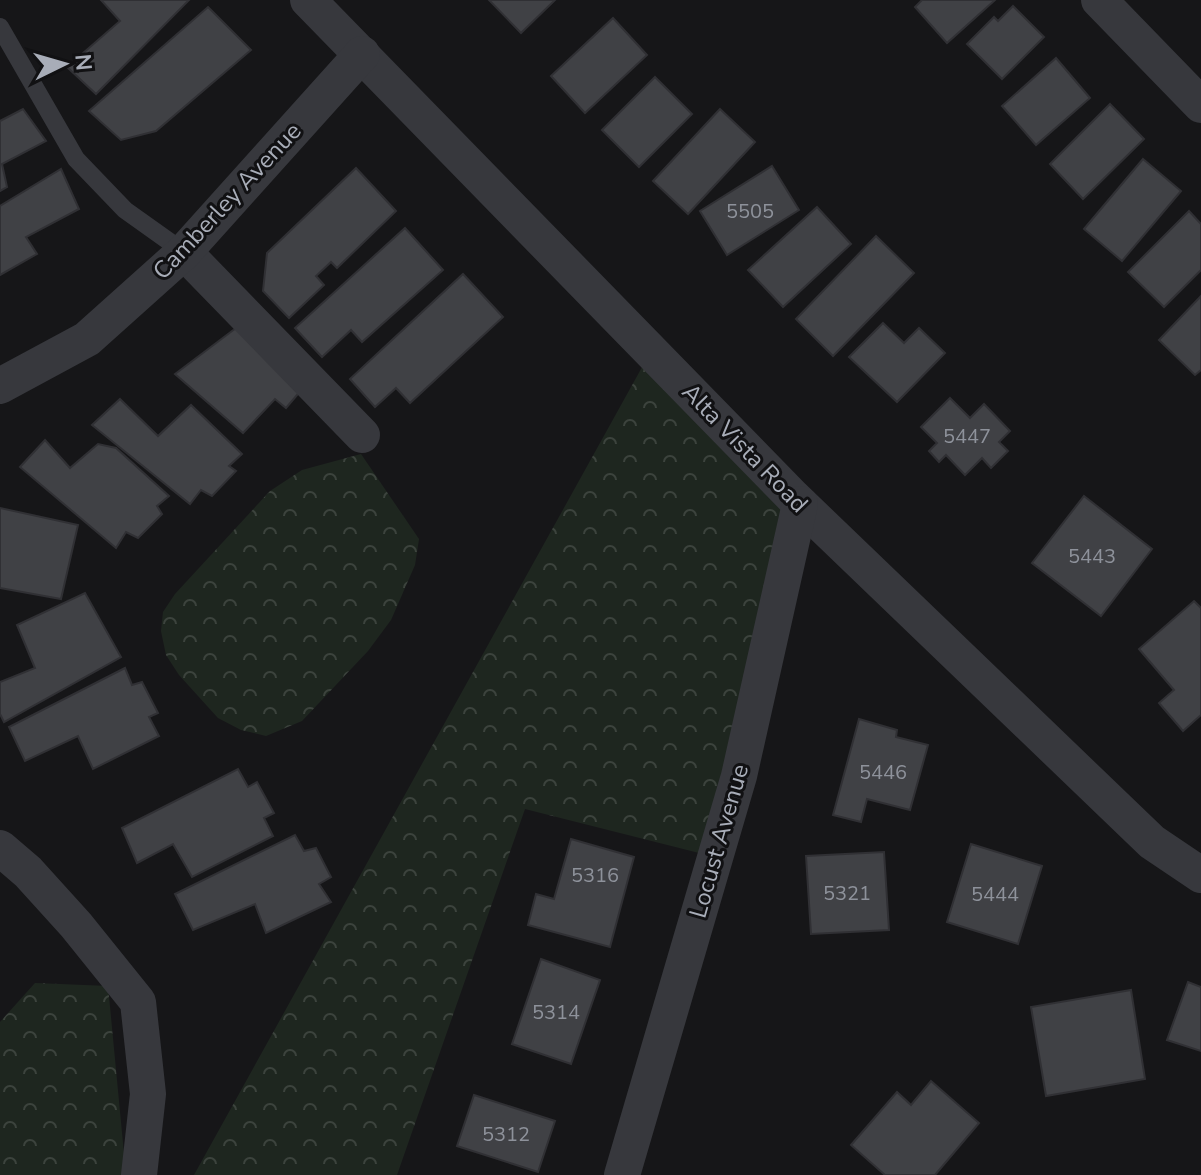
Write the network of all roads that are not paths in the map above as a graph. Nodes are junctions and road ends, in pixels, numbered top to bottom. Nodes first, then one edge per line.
1 (308, 0) edge
2 (1099, 0) edge
3 (0, 27) edge
4 (362, 54) junction
5 (1201, 105) edge
6 (184, 252) junction
7 (0, 386) edge
8 (362, 435) dead end
9 (800, 504) junction
10 (0, 848) edge
11 (1201, 875) edge
12 (139, 1175) edge
13 (622, 1175) edge

1 - 4 street, Alta Vista Road
2 - 5 street
3 - 6 lane
4 - 6 street, Camberley Avenue
4 - 9 street, Alta Vista Road
6 - 7 street, Camberley Avenue
6 - 8 street
9 - 11 street, Alta Vista Road
9 - 13 street, Locust Avenue
10 - 12 street

